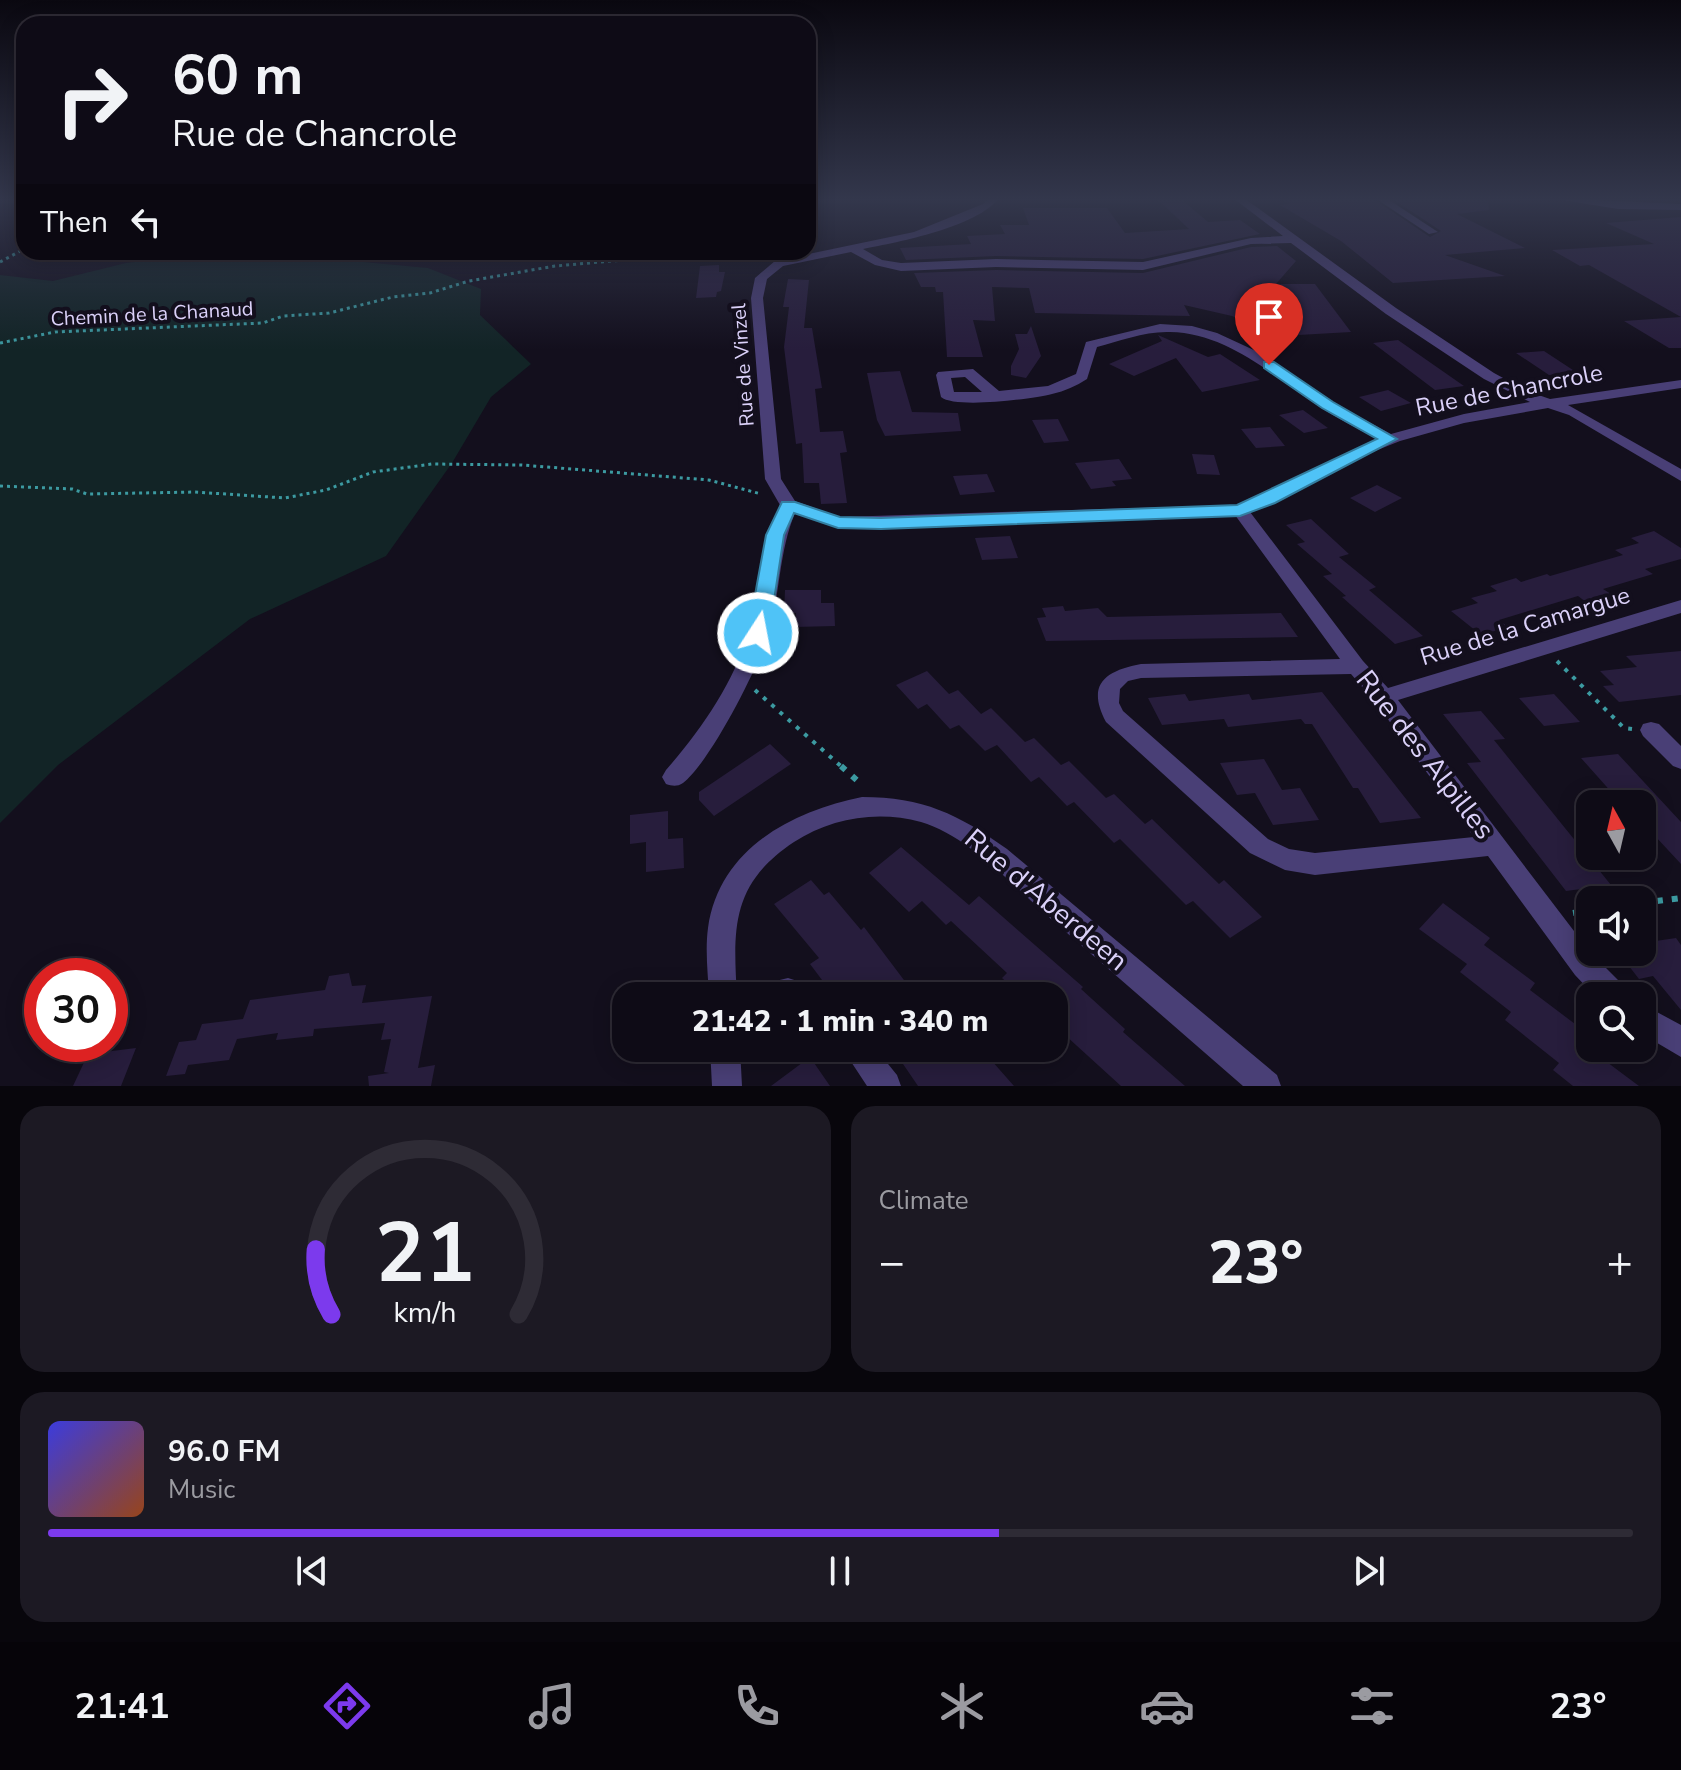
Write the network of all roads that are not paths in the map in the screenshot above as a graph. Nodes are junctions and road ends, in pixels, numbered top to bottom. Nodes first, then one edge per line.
1 (849, 249) edge
2 (853, 249) edge
3 (1220, 249) edge
4 (1310, 249) edge
5 (816, 255) edge
6 (794, 260) edge
7 (1681, 384) edge
8 (996, 396) dead end
9 (1548, 402) junction
10 (1389, 439) junction
11 (1681, 476) edge
12 (789, 505) junction
13 (1240, 510) junction
14 (1681, 606) edge
15 (1356, 666) junction
16 (1384, 697) junction
17 (1651, 730) road end
18 (1681, 760) edge
19 (674, 777) dead end
20 (1494, 845) junction
21 (723, 982) edge
22 (1600, 982) edge
23 (1656, 1027) edge
24 (1681, 1042) edge
25 (726, 1062) edge
26 (868, 1062) edge
27 (727, 1086) edge
28 (886, 1086) edge
29 (1266, 1086) edge

1 - 5 street, Rue de Vinzel
2 - 3 street
4 - 9 street
6 - 12 street, Rue de Vinzel
7 - 9 street, Rue de Chancrole
8 - 10 street
9 - 10 street, Rue de Chancrole
9 - 11 street
10 - 13 street, Rue de Chancrole
12 - 13 street, Rue de Chancrole
12 - 19 street
13 - 15 street, Rue des Alpilles
14 - 16 street, Rue de la Camargue
15 - 16 street, Rue des Alpilles
15 - 20 street
16 - 20 street, Rue des Alpilles
17 - 18 street
20 - 22 street, Rue des Alpilles
21 - 29 street, Rue d'Aberdeen
23 - 24 street
25 - 27 street
26 - 28 street

